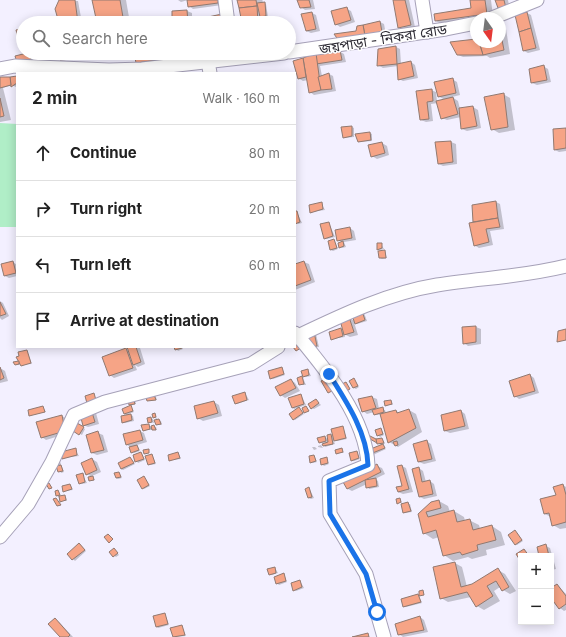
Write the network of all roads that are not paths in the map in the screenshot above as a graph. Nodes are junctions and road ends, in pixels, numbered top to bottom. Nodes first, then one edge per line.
1 (225, 0) edge
2 (422, 0) edge
3 (537, 0) edge
4 (506, 12) edge
5 (227, 16) edge
6 (470, 24) edge
7 (427, 32) junction
8 (296, 51) edge
9 (224, 60) edge
10 (209, 67) edge
11 (0, 69) edge
12 (566, 266) edge
13 (296, 336) edge
14 (276, 348) edge
15 (0, 537) edge
16 (384, 637) edge

1 - 5 street
2 - 7 street
3 - 4 street
6 - 7 street, জয়পাড়া - নিকরা রোড
7 - 8 street, জয়পাড়া - নিকরা রোড
9 - 10 street
10 - 11 street
12 - 13 street
13 - 16 street
14 - 15 street

